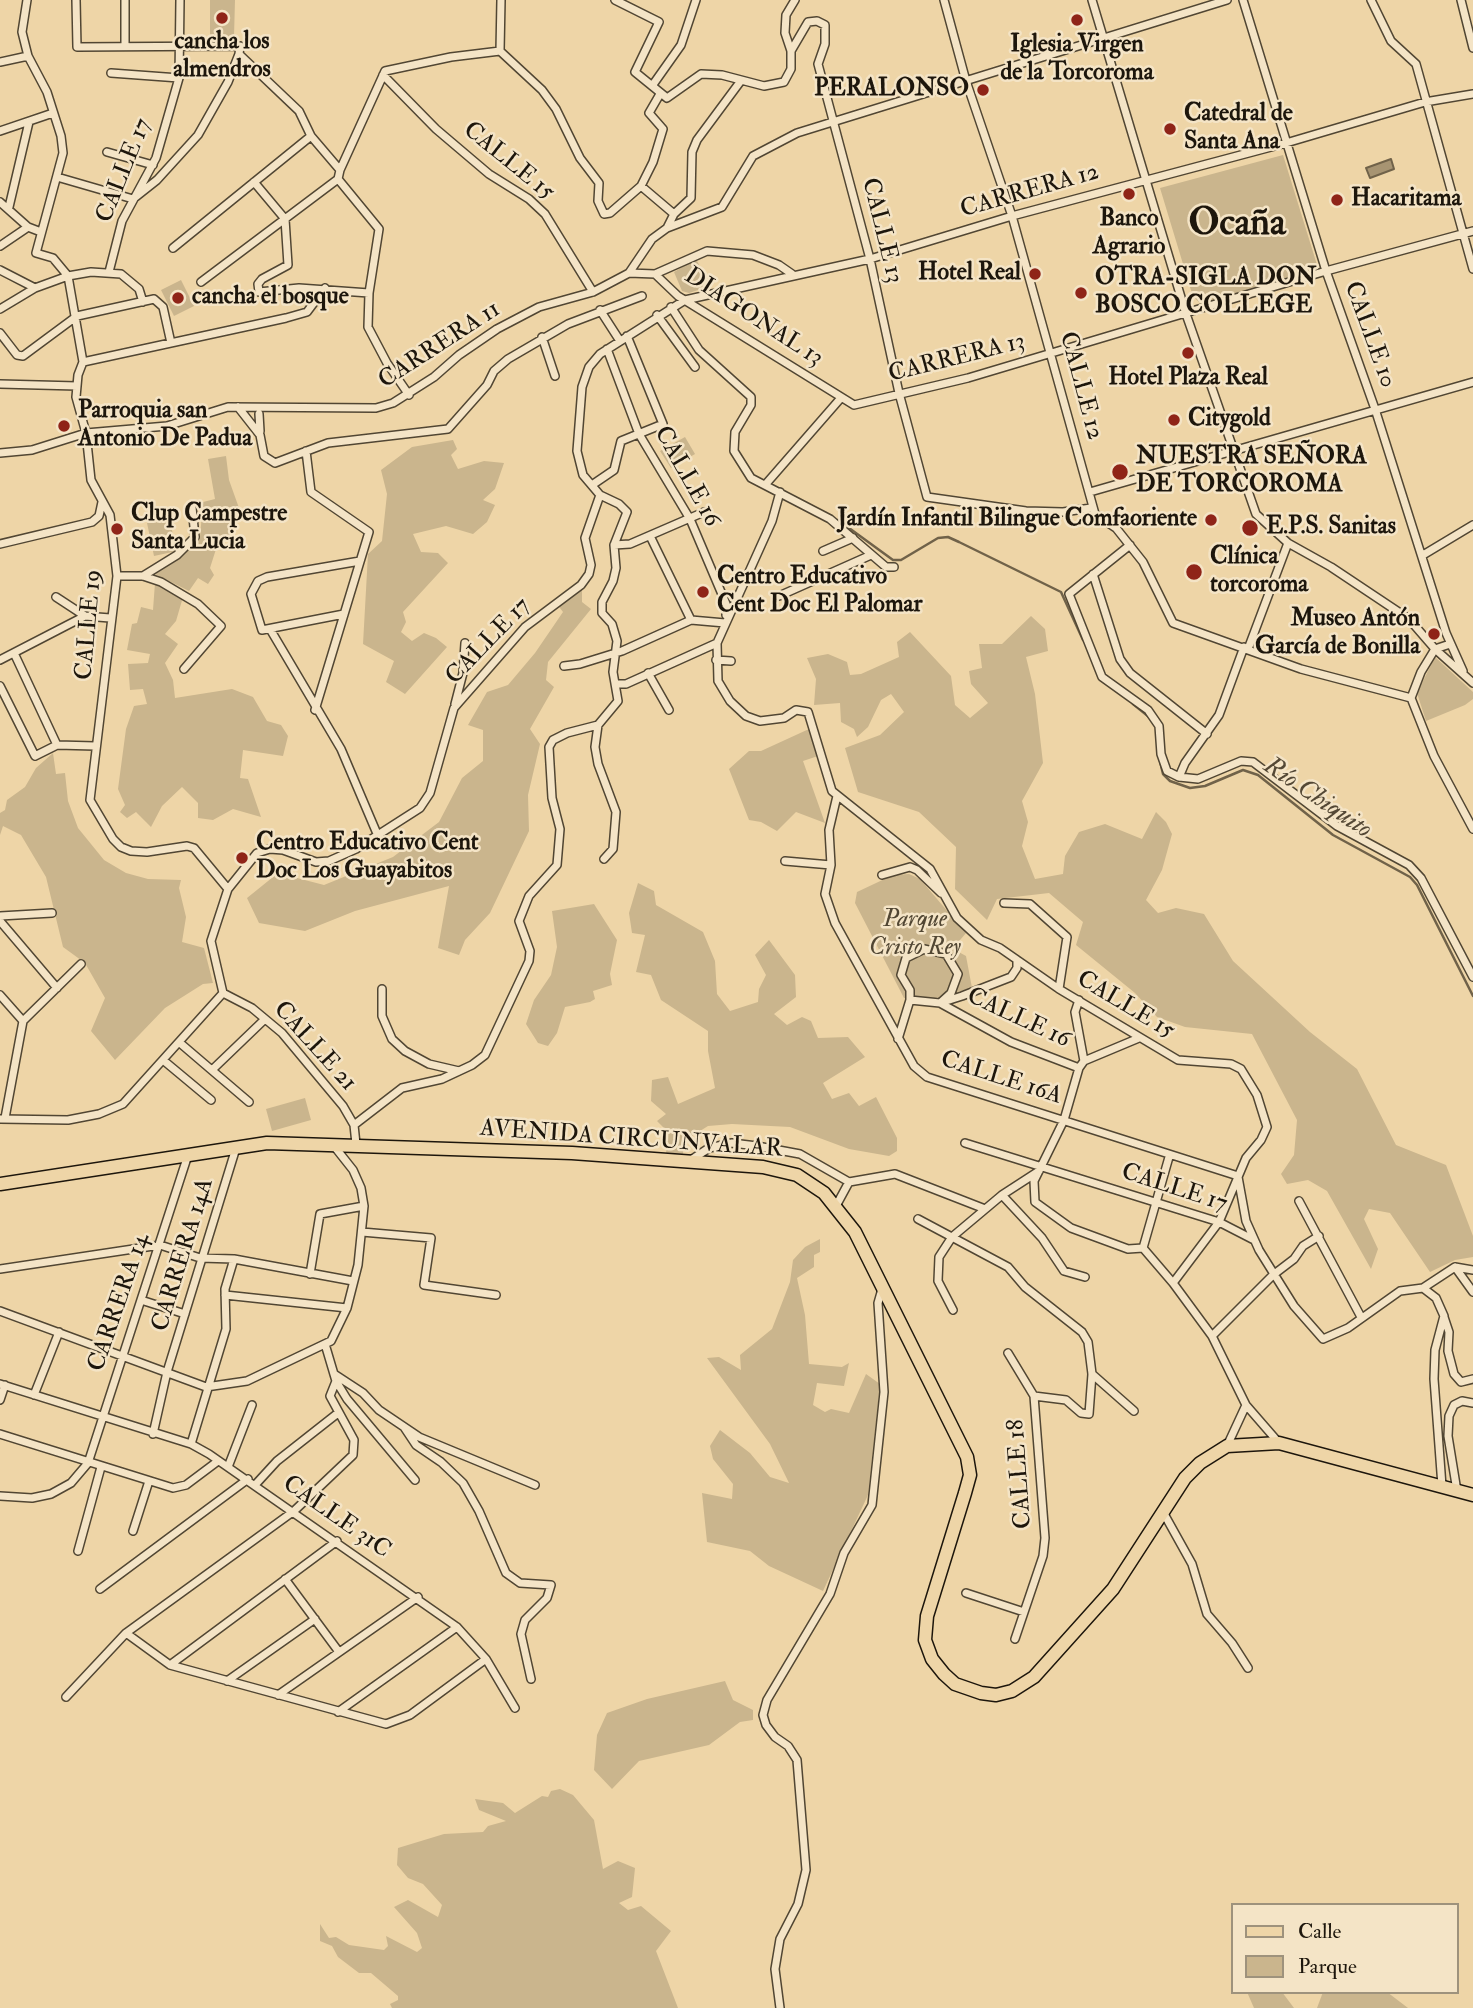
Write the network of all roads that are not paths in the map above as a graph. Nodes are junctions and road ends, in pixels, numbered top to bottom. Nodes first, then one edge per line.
1 (27, 0) edge
2 (76, 0) edge
3 (125, 0) edge
4 (180, 0) edge
5 (501, 0) edge
6 (615, 0) edge
7 (696, 0) edge
8 (795, 0) edge
9 (944, 0) edge
10 (1092, 0) edge
11 (1227, 0) edge
12 (1243, 0) edge
13 (1371, 0) edge
14 (1461, 0) edge
15 (1103, 39) junction
16 (1472, 42) edge
17 (181, 45) junction
18 (125, 46) junction
19 (239, 50) junction
20 (500, 51) junction
21 (791, 51) junction
22 (28, 56) junction
23 (0, 62) edge
24 (111, 73) dead end
25 (383, 75) junction
26 (179, 78) junction
27 (966, 81) junction
28 (740, 82) junction
29 (652, 86) junction
30 (660, 94) junction
31 (1473, 94) edge
32 (1425, 102) junction
33 (53, 113) junction
34 (29, 122) junction
35 (833, 122) junction
36 (0, 131) edge
37 (311, 136) junction
38 (1286, 143) junction
39 (107, 152) dead end
40 (153, 165) junction
41 (340, 170) junction
42 (57, 177) junction
43 (338, 179) junction
44 (1147, 179) junction
45 (254, 182) junction
46 (641, 186) junction
47 (133, 199) junction
48 (0, 202) edge
49 (9, 207) junction
50 (674, 214) junction
51 (1012, 216) junction
52 (285, 219) junction
53 (28, 227) junction
54 (667, 228) junction
55 (1473, 231) edge
56 (41, 232) junction
57 (1462, 234) junction
58 (0, 246) edge
59 (173, 248) dead end
60 (870, 258) junction
61 (1473, 269) edge
62 (0, 270) edge
63 (1326, 271) junction
64 (109, 272) junction
65 (629, 273) junction
66 (655, 274) junction
67 (792, 274) junction
68 (68, 275) junction
69 (201, 282) dead end
70 (35, 288) junction
71 (325, 289) junction
72 (593, 292) junction
73 (369, 293) junction
74 (642, 296) dead end
75 (685, 300) junction
76 (143, 302) junction
77 (671, 307) junction
78 (0, 309) edge
79 (600, 310) junction
80 (1186, 314) junction
81 (657, 315) junction
82 (77, 316) junction
83 (0, 332) edge
84 (627, 336) junction
85 (542, 337) junction
86 (620, 341) junction
87 (171, 343) junction
88 (607, 349) junction
89 (1052, 354) junction
90 (83, 362) junction
91 (695, 367) dead end
92 (555, 376) dead end
93 (1473, 382) edge
94 (0, 384) edge
95 (77, 386) junction
96 (899, 393) junction
97 (410, 395) junction
98 (840, 399) junction
99 (854, 405) joint
100 (238, 407) junction
101 (1375, 409) junction
102 (259, 414) dead end
103 (86, 433) junction
104 (639, 434) junction
105 (260, 435) junction
106 (306, 451) junction
107 (1232, 452) junction
108 (0, 453) edge
109 (592, 485) junction
110 (765, 485) junction
111 (780, 492) junction
112 (1090, 492) junction
113 (600, 495) junction
114 (102, 502) junction
115 (192, 507) dead end
116 (1091, 508) junction
117 (704, 512) dead end
118 (690, 519) junction
119 (1473, 525) edge
120 (650, 536) junction
121 (853, 538) junction
122 (1287, 543) junction
123 (0, 544) edge
124 (614, 545) junction
125 (1130, 545) junction
126 (823, 551) dead end
127 (871, 555) junction
128 (1423, 555) junction
129 (360, 561) junction
130 (894, 567) dead end
131 (1093, 574) junction
132 (117, 576) junction
133 (143, 576) junction
134 (779, 596) dead end
135 (56, 597) dead end
136 (344, 614) junction
137 (85, 615) junction
138 (110, 618) junction
139 (691, 620) junction
140 (725, 623) junction
141 (270, 629) junction
142 (465, 643) dead end
143 (718, 643) junction
144 (1450, 644) junction
145 (1246, 648) junction
146 (1435, 649) junction
147 (616, 650) junction
148 (14, 653) junction
149 (0, 660) edge
150 (716, 660) junction
151 (731, 661) dead end
152 (564, 666) dead end
153 (184, 669) dead end
154 (648, 673) junction
155 (1471, 682) edge
156 (615, 684) junction
157 (0, 686) edge
158 (1411, 698) junction
159 (454, 708) junction
160 (315, 710) junction
161 (669, 710) dead end
162 (598, 725) junction
163 (1207, 734) junction
164 (57, 745) junction
165 (95, 746) junction
166 (1179, 777) junction
167 (837, 796) junction
168 (1473, 829) edge
169 (378, 836) junction
170 (604, 859) dead end
171 (785, 862) dead end
172 (831, 865) junction
173 (881, 875) dead end
174 (228, 889) junction
175 (943, 896) junction
176 (1004, 903) dead end
177 (52, 913) dead end
178 (0, 918) edge
179 (1017, 960) junction
180 (81, 964) dead end
181 (1473, 977) edge
182 (57, 988) junction
183 (382, 989) dead end
184 (1059, 989) junction
185 (223, 993) junction
186 (0, 995) edge
187 (910, 1000) junction
188 (1079, 1000) junction
189 (940, 1003) junction
190 (265, 1019) junction
191 (23, 1021) junction
192 (1139, 1038) junction
193 (898, 1039) junction
194 (180, 1043) junction
195 (163, 1060) junction
196 (1084, 1061) junction
197 (1079, 1068) junction
198 (213, 1069) junction
199 (460, 1071) junction
200 (211, 1100) dead end
201 (249, 1102) dead end
202 (2, 1119) edge
203 (1064, 1119) junction
204 (354, 1125) junction
205 (965, 1143) dead end
206 (332, 1144) junction
207 (356, 1144) junction
208 (236, 1148) junction
209 (188, 1156) junction
210 (1169, 1157) junction
211 (687, 1163) junction
212 (1043, 1168) junction
213 (1238, 1176) junction
214 (849, 1182) junction
215 (0, 1184) edge
216 (1002, 1195) junction
217 (1155, 1201) junction
218 (1299, 1201) dead end
219 (365, 1206) junction
220 (836, 1206) junction
221 (985, 1209) junction
222 (918, 1219) dead end
223 (1219, 1222) junction
224 (362, 1232) junction
225 (1319, 1236) junction
226 (952, 1237) junction
227 (1254, 1240) junction
228 (160, 1245) junction
229 (1143, 1248) junction
230 (200, 1258) junction
231 (234, 1259) junction
232 (1455, 1267) junction
233 (0, 1269) edge
234 (1473, 1270) edge
235 (310, 1273) junction
236 (1273, 1275) junction
237 (1086, 1277) dead end
238 (353, 1281) junction
239 (1172, 1283) junction
240 (883, 1287) junction
241 (1423, 1288) junction
242 (1473, 1292) edge
243 (225, 1295) junction
244 (496, 1296) dead end
245 (141, 1300) junction
246 (347, 1308) junction
247 (953, 1310) dead end
248 (0, 1311) edge
249 (185, 1314) junction
250 (1444, 1316) junction
251 (1362, 1317) junction
252 (59, 1332) junction
253 (1212, 1336) junction
254 (328, 1342) junction
255 (1008, 1353) dead end
256 (123, 1354) junction
257 (167, 1372) junction
258 (1092, 1374) junction
259 (335, 1378) junction
260 (1473, 1379) edge
261 (3, 1385) edge
262 (206, 1387) junction
263 (34, 1395) junction
264 (1034, 1395) junction
265 (0, 1399) edge
266 (1473, 1403) edge
267 (252, 1405) dead end
268 (1246, 1405) junction
269 (1134, 1411) dead end
270 (338, 1413) junction
271 (102, 1417) junction
272 (404, 1427) junction
273 (0, 1434) edge
274 (153, 1434) junction
275 (1279, 1443) junction
276 (191, 1444) junction
277 (1227, 1446) junction
278 (218, 1461) junction
279 (88, 1463) junction
280 (101, 1467) junction
281 (228, 1467) junction
282 (415, 1480) dead end
283 (149, 1481) junction
284 (251, 1482) junction
285 (535, 1485) dead end
286 (1442, 1486) junction
287 (1457, 1491) junction
288 (1473, 1495) edge
289 (0, 1496) edge
290 (294, 1511) junction
291 (1163, 1511) junction
292 (133, 1531) dead end
293 (337, 1541) junction
294 (78, 1551) dead end
295 (285, 1579) junction
296 (100, 1589) dead end
297 (966, 1593) dead end
298 (418, 1597) junction
299 (1024, 1612) junction
300 (314, 1619) junction
301 (457, 1626) junction
302 (125, 1633) junction
303 (1015, 1639) dead end
304 (339, 1652) junction
305 (486, 1659) junction
306 (170, 1665) junction
307 (1248, 1668) dead end
308 (531, 1679) dead end
309 (227, 1681) junction
310 (278, 1695) junction
311 (66, 1697) dead end
312 (515, 1708) dead end
313 (338, 1712) junction
314 (780, 2008) edge

1 - 22 street
2 - 18 street
3 - 18 street
4 - 17 street, CALLE 17
5 - 20 street
6 - 29 street
7 - 29 street
8 - 21 street
9 - 27 street, CALLE 12
10 - 15 street
11 - 15 street, CARRERA 11
12 - 38 street, CALLE 10
13 - 32 street
14 - 16 street
15 - 27 street, CARRERA 11
15 - 44 street
17 - 18 street
17 - 19 street
17 - 26 street, CALLE 17
19 - 37 street
19 - 47 street
20 - 25 street
20 - 46 street
21 - 28 street
21 - 35 street, CALLE 13
22 - 23 street
22 - 33 street
24 - 26 street
25 - 41 street
25 - 72 street, CALLE 15
26 - 40 street, CALLE 17
27 - 35 street, CARRERA 11
27 - 51 street, CALLE 12
28 - 30 street
28 - 50 street, CARRERA 11
29 - 30 street
30 - 46 street
31 - 32 street, CARRERA 12
32 - 38 street, CARRERA 12
32 - 57 street
33 - 34 street
33 - 42 street
34 - 36 street
34 - 49 street
35 - 54 street, CARRERA 11
35 - 60 street, CALLE 13
37 - 41 street
37 - 45 street
38 - 44 street, CARRERA 12
38 - 63 street, CALLE 10
39 - 40 street
40 - 47 street, CALLE 17
41 - 43 street
42 - 47 street
42 - 56 street
43 - 52 street
43 - 73 street
44 - 51 street, CARRERA 12
44 - 80 street
45 - 52 street
45 - 59 street
46 - 50 street
47 - 64 street, CALLE 17
48 - 49 street
49 - 53 street
50 - 54 street, CARRERA 11
51 - 60 street, CARRERA 12
51 - 89 street, CALLE 12
52 - 69 street
52 - 71 street
53 - 56 street
53 - 58 street
54 - 65 street, CARRERA 11
55 - 57 street, CARRERA 13
56 - 68 street
57 - 61 street
57 - 63 street, CARRERA 13
60 - 67 street, CARRERA 12
60 - 96 street, CALLE 13
62 - 70 street
63 - 80 street, CARRERA 13
63 - 101 street, CALLE 10
64 - 68 street
64 - 76 street
65 - 66 street, DIAGONAL 13
65 - 72 street, CARRERA 11
66 - 67 street
66 - 75 street, DIAGONAL 13
67 - 75 street, CARRERA 12
68 - 70 street
68 - 82 street
70 - 78 street
71 - 73 street
71 - 87 street
72 - 97 street, CARRERA 11
73 - 97 street
74 - 79 street
75 - 77 street, CARRERA 12
75 - 98 street, DIAGONAL 13
76 - 82 street
76 - 87 street
77 - 81 street, CARRERA 12
77 - 110 street
79 - 85 street
79 - 86 street
80 - 89 street, CARRERA 13
80 - 107 street
81 - 84 street, CARRERA 12
81 - 91 street
82 - 83 street
82 - 90 street
84 - 86 street, CARRERA 12
84 - 104 street
85 - 92 street
85 - 106 street
86 - 88 street, CARRERA 12
87 - 90 street
88 - 104 street, CALLE 16
88 - 109 street
89 - 96 street, CARRERA 13
89 - 112 street, CALLE 12
90 - 95 street, CALLE 19
93 - 101 street
94 - 95 street
95 - 103 street, CALLE 19
96 - 99 street, CARRERA 13
96 - 116 street, CALLE 13
97 - 100 street, CARRERA 11
98 - 99 street, DIAGONAL 13
98 - 110 street
100 - 103 street, CARRERA 11
100 - 105 street
101 - 107 street
101 - 128 street, CALLE 10
102 - 105 street
103 - 108 street, CARRERA 11
103 - 114 street, CALLE 19
104 - 109 street
104 - 118 street, CALLE 16
105 - 106 street
106 - 129 street
107 - 112 street
107 - 122 street
109 - 113 street
110 - 111 street
111 - 121 street
111 - 140 street
112 - 116 street, CALLE 12
113 - 124 street
113 - 159 street, CALLE 17
114 - 123 street
114 - 132 street, CALLE 19
115 - 133 street
116 - 125 street
117 - 118 street
118 - 120 street
118 - 140 street, CALLE 16
119 - 128 street
120 - 124 street
120 - 139 street
121 - 126 street
121 - 127 street
122 - 145 street
122 - 146 street
124 - 147 street
125 - 131 street
125 - 145 street
127 - 130 street
127 - 134 street
128 - 144 street, CALLE 10
129 - 136 street
129 - 141 street
131 - 163 street
131 - 166 street
132 - 133 street
132 - 138 street, CALLE 19
133 - 153 street
135 - 137 street
136 - 141 street
136 - 160 street
137 - 138 street
137 - 148 street
138 - 165 street, CALLE 19
139 - 140 street
139 - 147 street
140 - 143 street
141 - 160 street
142 - 159 street
143 - 150 street
143 - 154 street
144 - 146 street
144 - 155 street, CALLE 10
145 - 158 street
145 - 163 street
146 - 155 street
146 - 158 street
147 - 152 street
147 - 156 street
148 - 149 street
148 - 164 street
150 - 151 street
150 - 167 street
154 - 156 street
154 - 161 street
156 - 162 street
157 - 164 street
158 - 168 street
159 - 169 street, CALLE 17
160 - 169 street
162 - 170 street
162 - 199 street
163 - 166 street
164 - 165 street
165 - 174 street, CALLE 19
166 - 181 street
167 - 172 street, CALLE 16A
167 - 175 street
169 - 174 street, CALLE 17
171 - 172 street
172 - 193 street, CALLE 16A
173 - 175 street
174 - 185 street, CALLE 17
175 - 179 street, CALLE 15
176 - 184 street
177 - 178 street
178 - 182 street
179 - 184 street, CALLE 15
179 - 189 street
180 - 182 street
182 - 191 street
183 - 199 street
184 - 188 street, CALLE 15
185 - 190 street, CALLE 21
185 - 194 street
186 - 191 street
187 - 189 street
187 - 189 street
187 - 193 street
188 - 192 street, CALLE 15
188 - 196 street
189 - 197 street, CALLE 16
190 - 198 street
190 - 204 street, CALLE 21
191 - 202 street
192 - 196 street
192 - 213 street, CALLE 15
193 - 203 street, CALLE 16A
194 - 195 street
194 - 198 street
195 - 200 street
195 - 202 street
196 - 197 street
197 - 203 street
198 - 201 street
199 - 204 street
203 - 210 street, CALLE 16A
203 - 212 street
204 - 207 street, CALLE 21
205 - 212 street, CALLE 17
206 - 207 main road, AVENIDA CIRCUNVALAR
206 - 208 main road, AVENIDA CIRCUNVALAR
206 - 219 street
207 - 211 main road, AVENIDA CIRCUNVALAR
208 - 209 main road, AVENIDA CIRCUNVALAR
208 - 230 street, CARRERA 14A
209 - 215 main road, AVENIDA CIRCUNVALAR
209 - 228 street, CARRERA 14
210 - 213 street, CALLE 16A
210 - 217 street
211 - 214 street
211 - 220 main road, AVENIDA CIRCUNVALAR
212 - 216 street
212 - 217 street, CALLE 17
212 - 229 street
213 - 223 street
213 - 227 street
214 - 220 street
214 - 221 street
216 - 221 street
216 - 237 street
217 - 223 street, CALLE 17
217 - 229 street
218 - 225 street
219 - 224 street
219 - 235 street
220 - 240 main road, AVENIDA CIRCUNVALAR
221 - 226 street
222 - 226 street, CALLE 18
223 - 227 street, CALLE 17
223 - 239 street
224 - 238 street
224 - 244 street
225 - 236 street
225 - 251 street
226 - 247 street
226 - 258 street, CALLE 18
227 - 236 street
228 - 230 street
228 - 233 street
228 - 245 street, CARRERA 14
229 - 239 street
230 - 231 street
230 - 249 street, CARRERA 14A
231 - 235 street
231 - 243 street
232 - 234 street
232 - 241 street
232 - 242 street
235 - 238 street
236 - 251 street
236 - 253 street
238 - 246 street
239 - 253 street
240 - 291 main road, AVENIDA CIRCUNVALAR
240 - 314 street
241 - 250 street
241 - 251 street
243 - 246 street
243 - 262 street
245 - 249 street
245 - 256 street, CARRERA 14
246 - 254 street
248 - 252 street
249 - 257 street, CARRERA 14A
250 - 260 street
250 - 286 street
252 - 256 street
252 - 263 street
253 - 268 street
254 - 259 street
254 - 262 street
255 - 264 street
256 - 257 street
256 - 271 street, CARRERA 14
257 - 262 street
257 - 274 street, CARRERA 14A
258 - 264 street, CALLE 18
258 - 269 street
259 - 270 street
259 - 272 street
259 - 282 street
261 - 263 street, CALLE 31C
261 - 265 street
262 - 276 street
263 - 271 street, CALLE 31C
264 - 299 street, CALLE 18
266 - 287 street
267 - 281 street
268 - 275 street
268 - 277 street
270 - 284 street
270 - 290 street
271 - 274 street, CALLE 31C
271 - 279 street, CARRERA 14
272 - 285 street
272 - 308 street
273 - 279 street
274 - 276 street, CALLE 31C
275 - 277 main road
275 - 286 main road
276 - 278 street, CALLE 31C
277 - 291 main road, AVENIDA CIRCUNVALAR
278 - 281 street, CALLE 31C
278 - 283 street
279 - 280 street
279 - 289 street
280 - 283 street
280 - 294 street
281 - 284 street, CALLE 31C
283 - 292 street
284 - 290 street, CALLE 31C
284 - 296 street
286 - 287 main road
287 - 288 main road
290 - 293 street, CALLE 31C
290 - 302 street
291 - 307 street
293 - 295 street
293 - 298 street, CALLE 31C
295 - 300 street
295 - 306 street
297 - 299 street
298 - 301 street, CALLE 31C
298 - 304 street
299 - 303 street, CALLE 18
300 - 304 street
300 - 309 street
301 - 305 street, CALLE 31C
301 - 313 street
302 - 306 street
302 - 311 street
304 - 310 street
305 - 312 street, CALLE 31C
305 - 313 street
306 - 309 street
309 - 310 street
310 - 313 street

